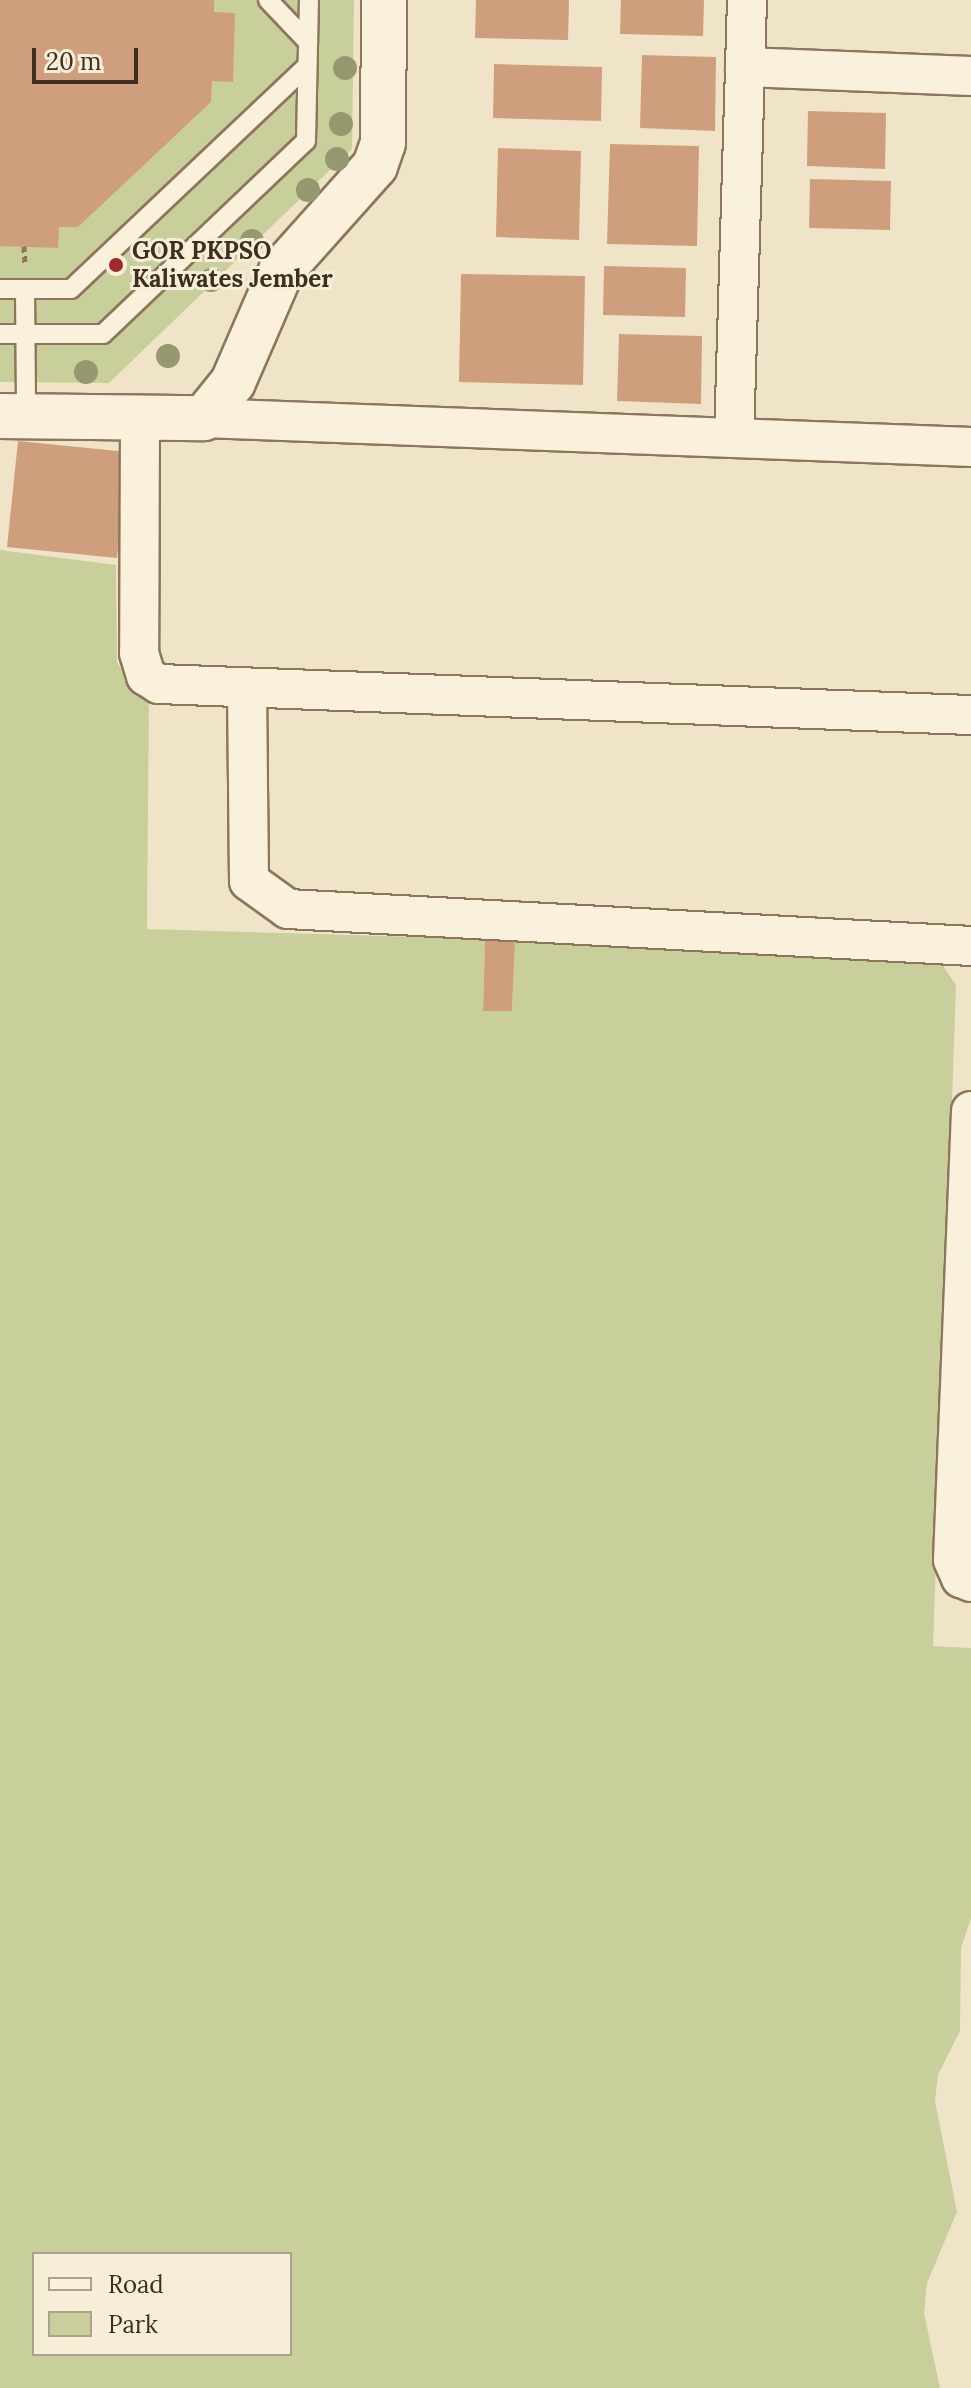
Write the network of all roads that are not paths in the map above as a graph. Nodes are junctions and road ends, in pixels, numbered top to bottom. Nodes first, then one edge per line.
1 (268, 0) edge
2 (309, 0) edge
3 (384, 0) edge
4 (747, 0) edge
5 (308, 42) junction
6 (307, 66) junction
7 (745, 67) junction
8 (971, 76) edge
9 (0, 289) edge
10 (25, 289) junction
11 (0, 334) edge
12 (26, 335) junction
13 (13, 416) edge
14 (140, 418) junction
15 (204, 418) junction
16 (734, 438) junction
17 (971, 447) edge
18 (247, 689) junction
19 (971, 715) edge
20 (971, 946) edge
21 (971, 1111) edge
22 (969, 1231) edge
23 (967, 1416) edge
24 (971, 1582) edge

1 - 5 lane
2 - 5 lane
3 - 15 street
4 - 7 street
5 - 6 lane
6 - 10 lane
6 - 12 lane
7 - 8 street
7 - 16 street
9 - 10 lane
10 - 12 lane
11 - 12 lane
12 - 13 lane
13 - 14 street
14 - 15 street
14 - 18 street
15 - 16 street
16 - 17 street
18 - 19 street
18 - 20 street
21 - 22 street
22 - 23 street
23 - 24 street

